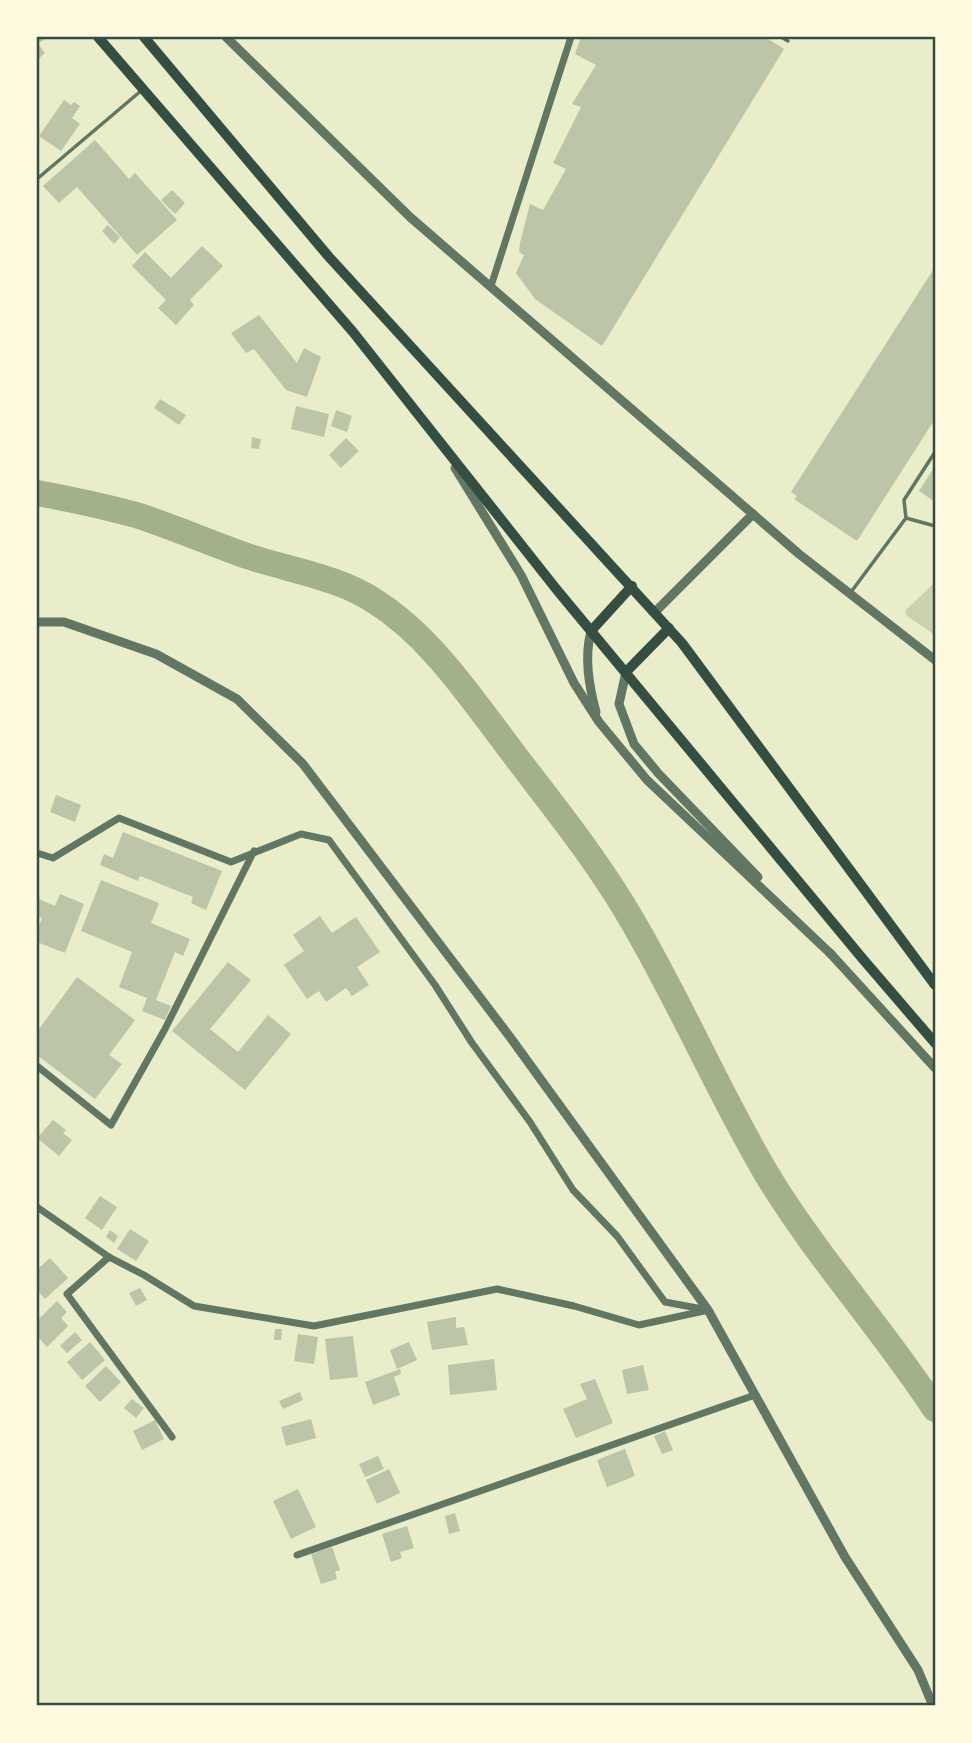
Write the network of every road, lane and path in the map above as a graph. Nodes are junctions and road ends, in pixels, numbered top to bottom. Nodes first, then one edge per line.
1 (98, 37) edge
2 (144, 37) edge
3 (226, 37) edge
4 (571, 37) edge
5 (781, 37) edge
6 (788, 41) dead end
7 (143, 88) junction
8 (37, 179) edge
9 (491, 286) junction
10 (432, 430) junction
11 (935, 452) edge
12 (753, 514) junction
13 (906, 517) junction
14 (935, 526) edge
15 (628, 582) junction
16 (849, 594) junction
17 (655, 612) junction
18 (37, 622) edge
19 (669, 628) junction
20 (591, 631) junction
21 (935, 660) edge
22 (626, 672) junction
23 (599, 722) junction
24 (254, 851) junction
25 (37, 853) edge
26 (832, 955) junction
27 (935, 985) edge
28 (935, 1043) edge
29 (37, 1066) edge
30 (935, 1068) edge
31 (37, 1207) edge
32 (109, 1257) junction
33 (708, 1310) junction
34 (755, 1395) junction
35 (172, 1437) dead end
36 (297, 1555) dead end
37 (933, 1706) edge

1 - 7 highway
2 - 15 highway
3 - 9 street
4 - 9 street
5 - 6 lane
7 - 8 lane
7 - 10 highway
9 - 12 street
10 - 20 highway
10 - 23 street
11 - 13 lane
12 - 16 street
12 - 17 street
13 - 14 lane
13 - 16 lane
15 - 17 highway
15 - 20 highway
16 - 21 street
17 - 19 highway
18 - 33 street
19 - 22 highway
19 - 27 highway
20 - 22 highway
20 - 23 street
22 - 26 street
22 - 28 highway
23 - 26 street
24 - 25 street
24 - 29 street
24 - 33 street
26 - 30 street
31 - 32 street
32 - 33 street
32 - 35 street
33 - 34 street
34 - 36 street
34 - 37 street

